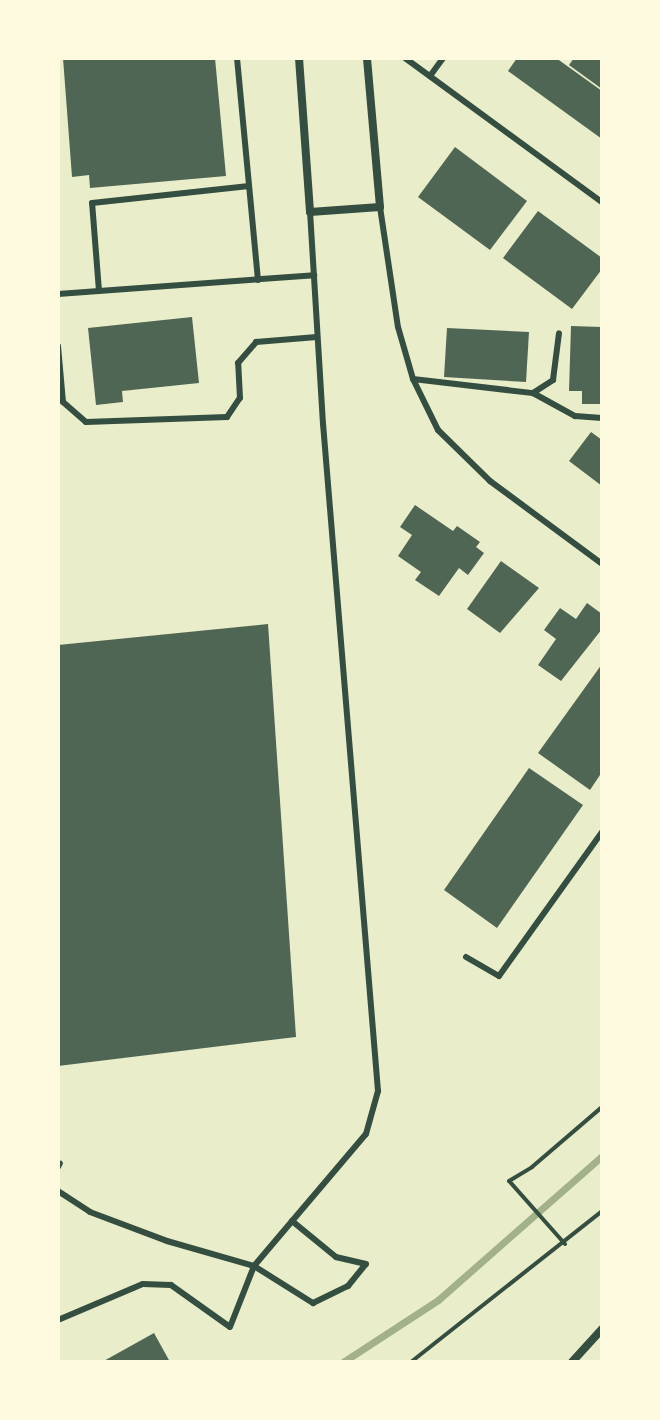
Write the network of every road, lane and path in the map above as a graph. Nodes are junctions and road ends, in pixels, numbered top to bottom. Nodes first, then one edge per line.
1 (237, 58) edge
2 (299, 58) edge
3 (367, 58) edge
4 (405, 58) edge
5 (443, 58) edge
6 (430, 76) junction
7 (249, 186) junction
8 (602, 202) edge
9 (380, 207) junction
10 (310, 212) junction
11 (314, 275) junction
12 (258, 280) junction
13 (99, 291) junction
14 (58, 294) edge
15 (559, 333) dead end
16 (317, 337) junction
17 (58, 346) edge
18 (413, 379) junction
19 (533, 393) junction
20 (602, 418) edge
21 (602, 564) edge
22 (602, 832) edge
23 (466, 957) dead end
24 (602, 1107) edge
25 (58, 1191) edge
26 (602, 1211) edge
27 (292, 1221) junction
28 (565, 1244) junction
29 (254, 1266) junction
30 (58, 1320) edge
31 (602, 1329) edge
32 (411, 1362) edge
33 (572, 1362) edge

1 - 7 lane
2 - 10 street
3 - 9 street
4 - 6 lane
5 - 6 lane
6 - 8 lane
7 - 12 lane
7 - 13 lane
9 - 10 street
9 - 18 lane
10 - 11 lane
11 - 12 lane
11 - 16 lane
12 - 13 lane
13 - 14 lane
15 - 19 lane
16 - 17 lane
16 - 27 lane
18 - 19 lane
18 - 21 lane
19 - 20 lane
22 - 23 lane
24 - 28 path
25 - 29 lane
26 - 28 path
27 - 29 lane
27 - 29 lane
28 - 32 path
29 - 30 lane
31 - 33 street

